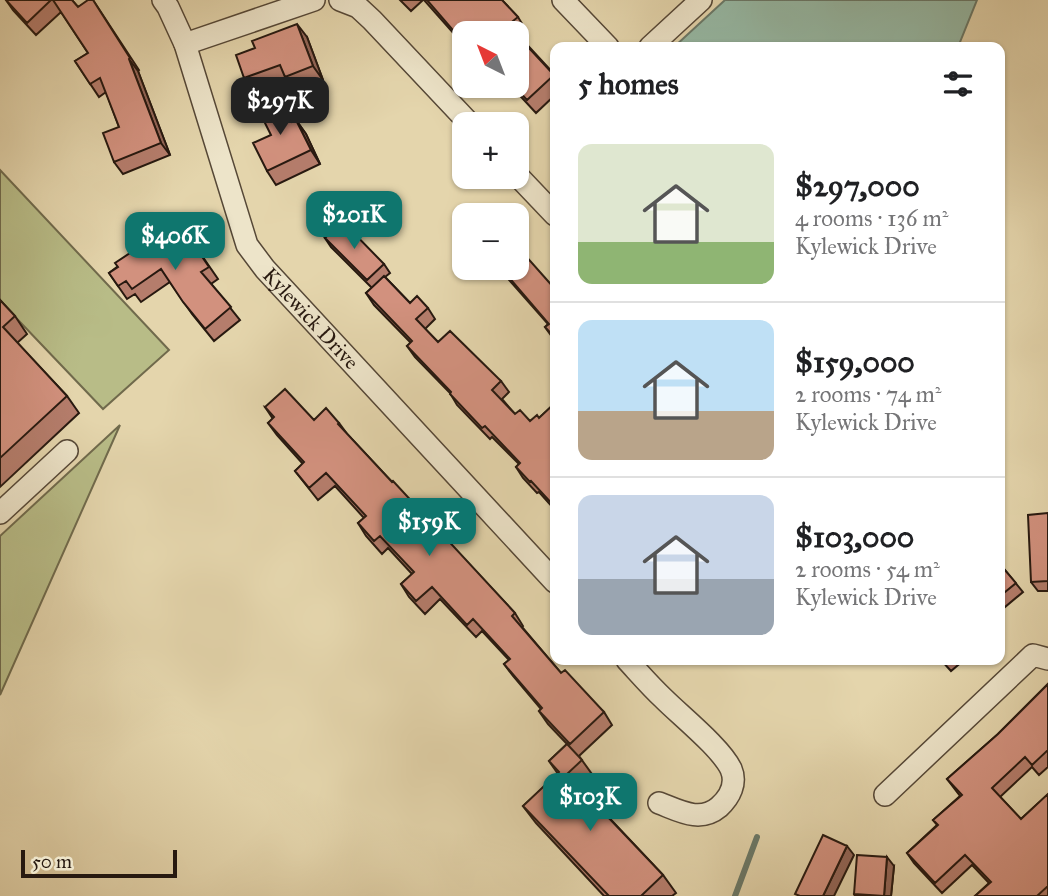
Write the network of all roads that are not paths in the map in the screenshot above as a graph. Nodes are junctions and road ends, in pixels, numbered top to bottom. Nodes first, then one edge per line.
1 (163, 0) edge
2 (314, 0) edge
3 (340, 0) edge
4 (563, 0) edge
5 (701, 0) edge
6 (679, 7) edge
7 (603, 42) edge
8 (654, 42) edge
9 (186, 44) junction
10 (459, 112) edge
11 (529, 188) edge
12 (550, 210) edge
13 (67, 451) dead end
14 (0, 513) edge
15 (550, 577) edge
16 (1041, 657) edge
17 (632, 665) edge
18 (885, 795) dead end
19 (659, 803) dead end

1 - 9 street, Kylewick Drive
2 - 9 street
3 - 10 street
4 - 7 street
5 - 6 street
6 - 8 street
9 - 15 street, Kylewick Drive
11 - 12 street
13 - 14 street
16 - 18 street
17 - 19 street

